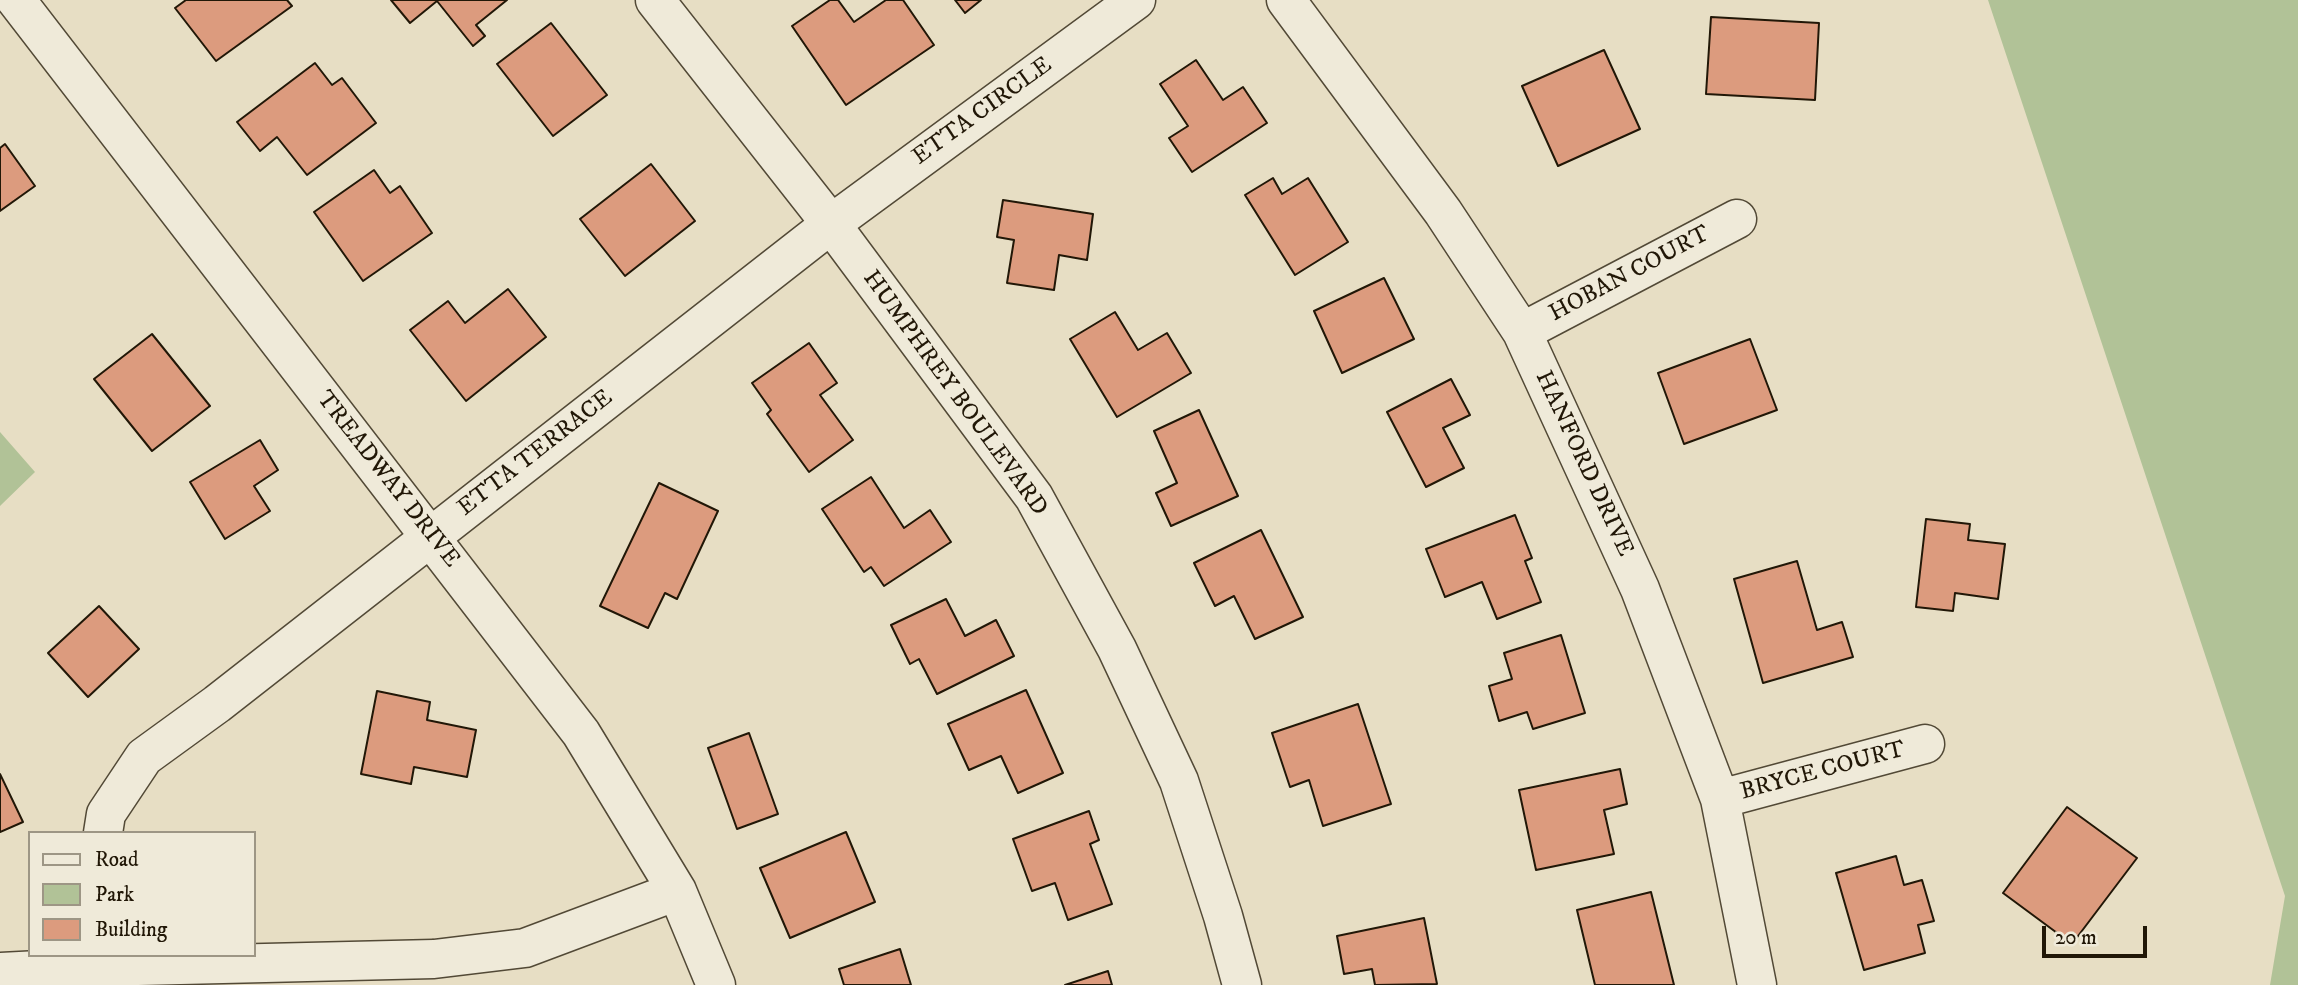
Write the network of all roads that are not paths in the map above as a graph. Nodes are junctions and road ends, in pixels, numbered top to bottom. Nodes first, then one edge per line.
1 (16, 0) edge
2 (655, 0) edge
3 (1136, 0) edge
4 (1286, 0) edge
5 (1737, 219) dead end
6 (831, 224) junction
7 (1522, 332) junction
8 (431, 537) junction
9 (1925, 744) dead end
10 (1720, 799) junction
11 (103, 831) edge
12 (677, 891) junction
13 (96, 961) edge
14 (0, 972) edge
15 (716, 985) edge
16 (1242, 985) edge
17 (1757, 985) edge

1 - 8 street, TREADWAY DRIVE
2 - 6 street, HUMPHREY BOULEVARD
3 - 6 street, ETTA CIRCLE
4 - 7 street, HANFORD DRIVE
5 - 7 street, HOBAN COURT
6 - 8 street, ETTA TERRACE
6 - 16 street, HUMPHREY BOULEVARD
7 - 10 street, HANFORD DRIVE
8 - 11 street, ETTA TERRACE
8 - 12 street, TREADWAY DRIVE
9 - 10 street, BRYCE COURT
10 - 17 street, HANFORD DRIVE
12 - 13 street
12 - 15 street, TREADWAY DRIVE
13 - 14 street

